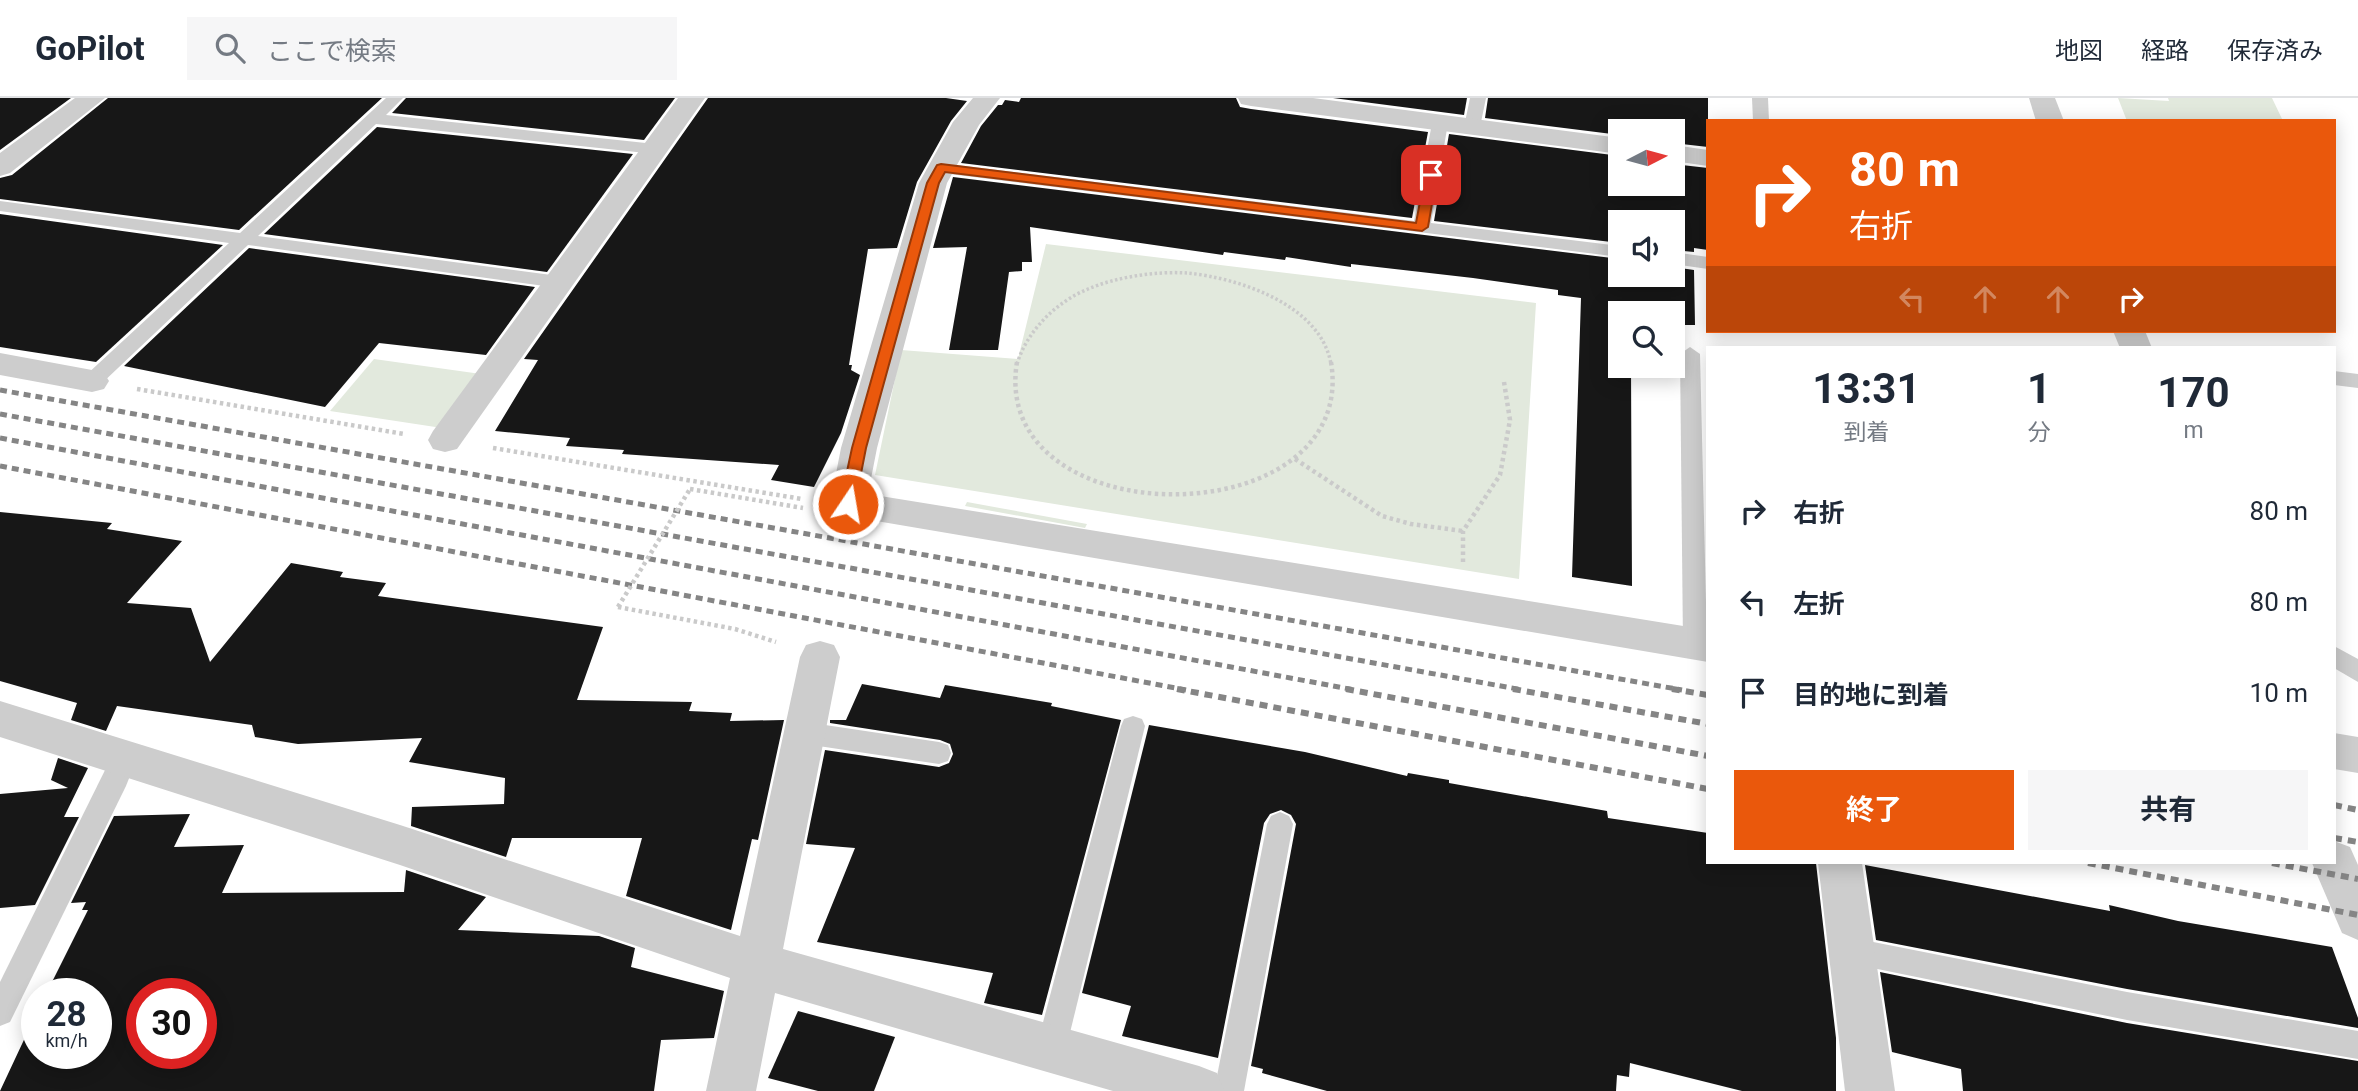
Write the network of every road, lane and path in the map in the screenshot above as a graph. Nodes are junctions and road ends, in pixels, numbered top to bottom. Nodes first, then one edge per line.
1 (92, 98) edge
2 (395, 98) edge
3 (692, 98) edge
4 (986, 98) edge
5 (1251, 98) edge
6 (1478, 98) edge
7 (1760, 98) edge
8 (2042, 98) edge
9 (373, 119) junction
10 (1761, 119) edge
11 (2049, 119) edge
12 (1440, 123) junction
13 (1472, 127) junction
14 (1608, 144) edge
15 (655, 149) junction
16 (1685, 155) edge
17 (1706, 158) edge
18 (0, 167) edge
19 (941, 168) junction
20 (0, 206) edge
21 (1422, 227) junction
22 (245, 238) junction
23 (1608, 250) edge
24 (1685, 260) edge
25 (1706, 263) edge
26 (559, 282) junction
27 (1690, 354) dead end
28 (0, 364) edge
29 (2336, 377) edge
30 (92, 381) junction
31 (2358, 381) edge
32 (1504, 382) dead end
33 (1013, 388) dead end
34 (1016, 407) dead end
35 (445, 440) junction
36 (1295, 459) junction
37 (848, 504) junction
38 (800, 508) dead end
39 (1463, 531) junction
40 (1463, 570) dead end
41 (735, 629) dead end
42 (1702, 645) edge
43 (2336, 656) edge
44 (820, 657) dead end
45 (2358, 672) edge
46 (0, 719) edge
47 (1133, 726) dead end
48 (805, 733) junction
49 (2336, 751) edge
50 (939, 753) dead end
51 (2358, 755) edge
52 (124, 758) junction
53 (1280, 824) dead end
54 (1840, 864) edge
55 (2335, 864) edge
56 (2358, 918) edge
57 (1853, 951) junction
58 (758, 965) junction
59 (0, 1012) edge
60 (2358, 1045) edge
61 (1051, 1049) junction
62 (731, 1091) edge
63 (1199, 1091) edge
64 (1229, 1091) edge
65 (1870, 1091) edge

1 - 18 street
2 - 9 lane
3 - 15 street
4 - 19 street
5 - 12 street
6 - 13 lane
7 - 10 lane
8 - 11 street
9 - 15 lane
9 - 22 lane
12 - 13 street
12 - 21 lane
13 - 14 street
15 - 26 street
16 - 17 street
19 - 21 lane
19 - 37 street
20 - 22 lane
21 - 23 lane
22 - 26 lane
22 - 30 lane
24 - 25 lane
26 - 35 street
27 - 42 lane
28 - 30 street
29 - 31 lane
30 - 35 path
32 - 39 path
33 - 36 path
34 - 36 path
35 - 37 path
36 - 39 path
37 - 42 street
38 - 41 path, bridge
39 - 40 path
43 - 45 lane
44 - 48 street
46 - 52 street
47 - 61 lane
48 - 50 lane
48 - 58 street
49 - 51 street
52 - 58 street
52 - 59 lane
53 - 64 lane
54 - 57 street
55 - 56 street
57 - 60 lane
57 - 65 street
58 - 61 street
58 - 62 street
61 - 63 street

